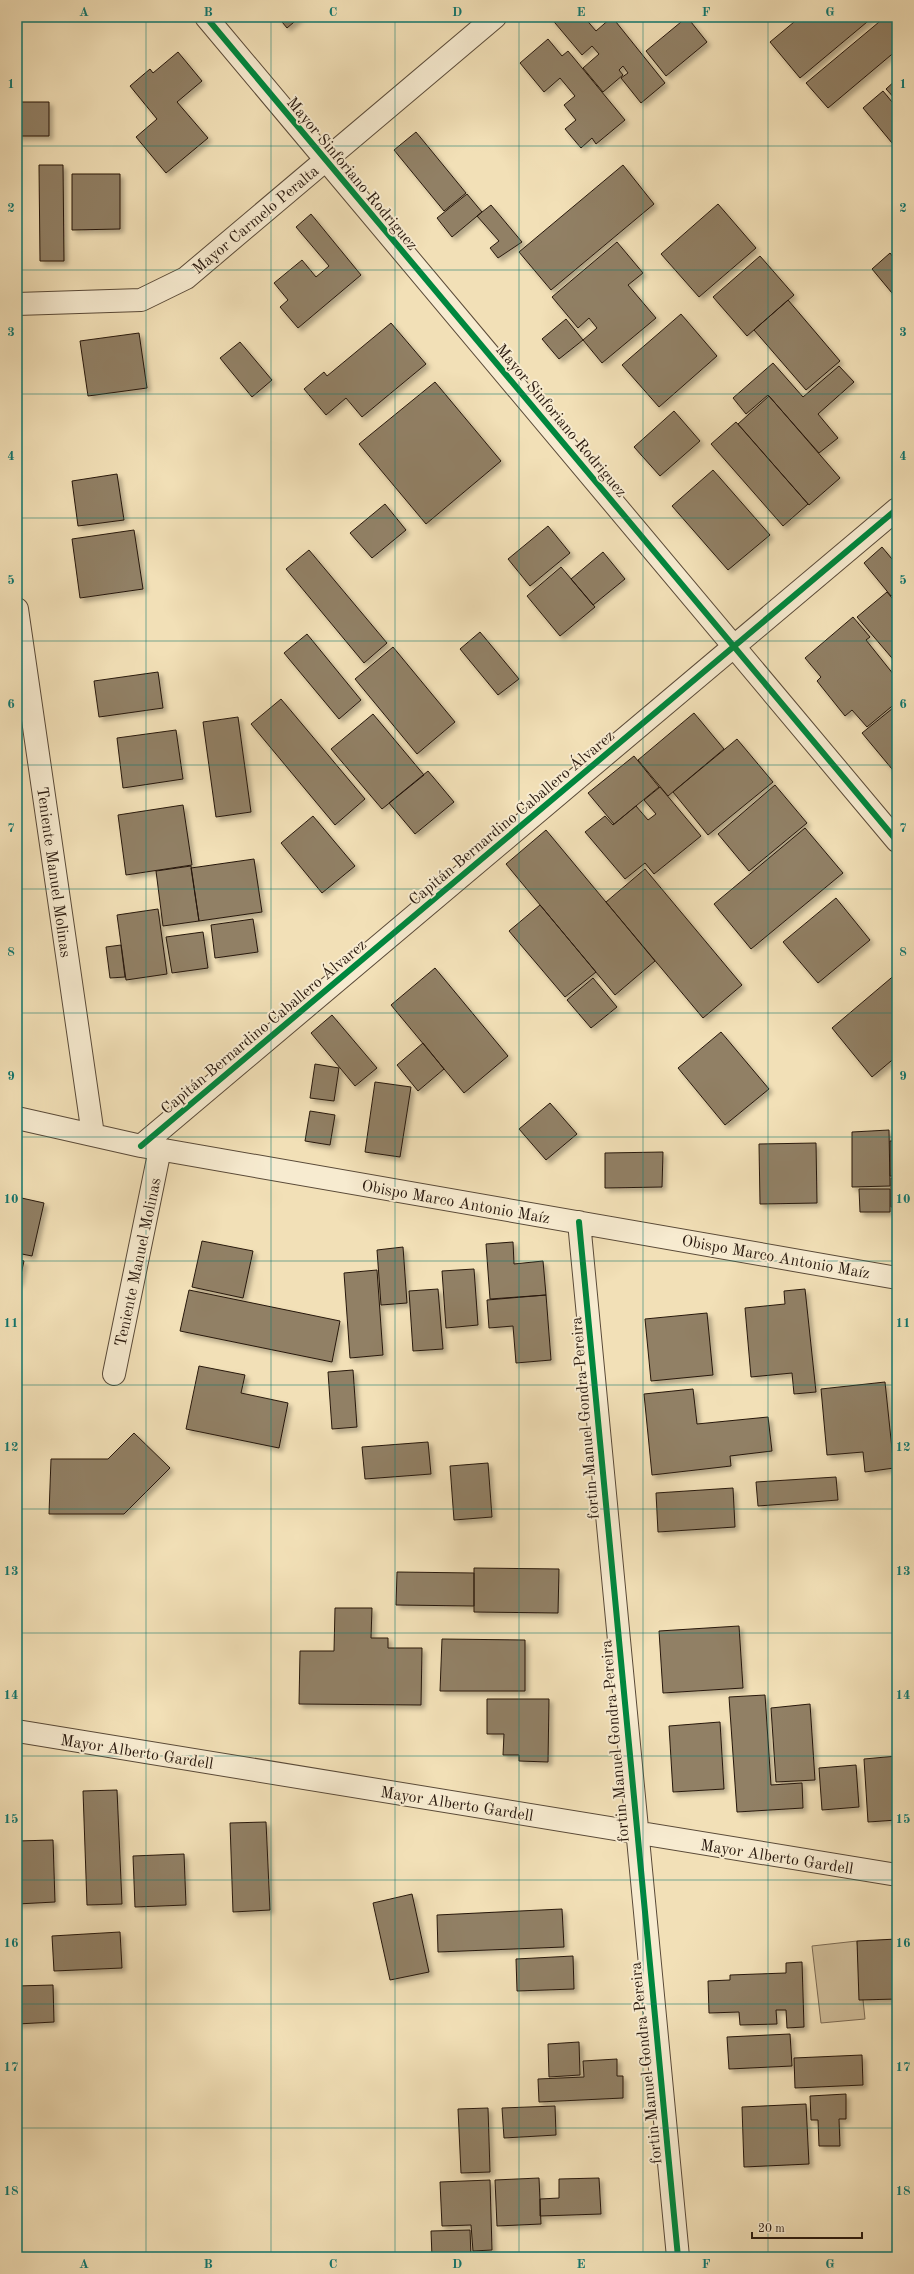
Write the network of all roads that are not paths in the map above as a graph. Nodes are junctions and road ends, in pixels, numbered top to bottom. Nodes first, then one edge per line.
1 (206, 17) edge
2 (494, 17) edge
3 (325, 161) junction
4 (17, 304) edge
5 (897, 509) edge
6 (17, 610) edge
7 (735, 645) junction
8 (897, 841) edge
9 (17, 1118) edge
10 (93, 1135) junction
11 (150, 1147) junction
12 (579, 1222) junction
13 (897, 1278) edge
14 (114, 1374) dead end
15 (17, 1731) edge
16 (636, 1832) junction
17 (897, 1875) edge
18 (678, 2257) edge

1 - 3 street, Mayor Sinforiano Rodriguez
2 - 3 street, Mayor Carmelo Peralta
3 - 4 street, Mayor Carmelo Peralta
3 - 7 street, Mayor Sinforiano Rodriguez
5 - 7 street, Capitán Bernardino Caballero Álvarez
6 - 10 street, Teniente Manuel Molinas
7 - 8 street, Mayor Sinforiano Rodriguez
7 - 11 street, Capitán Bernardino Caballero Álvarez
9 - 10 street, Obispo Marco Antonio Maíz
10 - 11 street, Obispo Marco Antonio Maíz
11 - 12 street, Obispo Marco Antonio Maíz
11 - 14 street, Teniente Manuel Molinas
12 - 13 street, Obispo Marco Antonio Maíz
12 - 16 street, fortin Manuel Gondra Pereira
15 - 16 street, Mayor Alberto Gardell
16 - 17 street, Mayor Alberto Gardell
16 - 18 street, fortin Manuel Gondra Pereira

